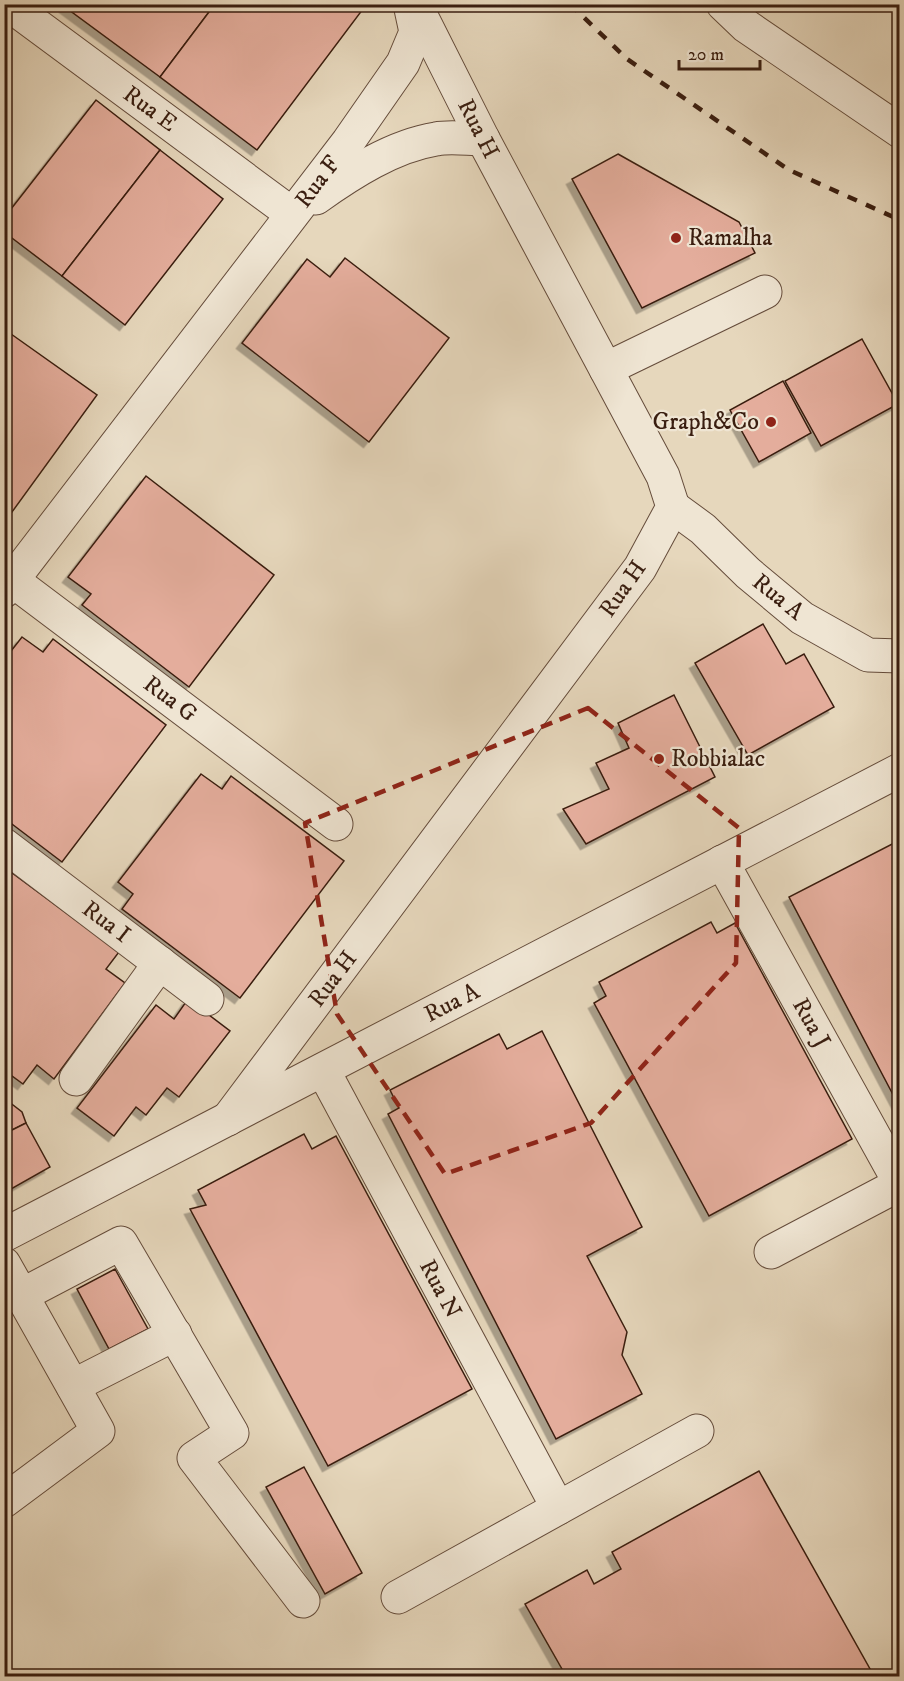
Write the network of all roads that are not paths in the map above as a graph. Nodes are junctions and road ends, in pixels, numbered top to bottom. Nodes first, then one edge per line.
1 (8, 4) edge
2 (410, 4) edge
3 (415, 4) edge
4 (723, 4) edge
5 (900, 131) edge
6 (483, 139) junction
7 (292, 214) junction
8 (765, 292) dead end
9 (606, 369) junction
10 (673, 507) junction
11 (7, 582) edge
12 (900, 656) edge
13 (900, 770) edge
14 (336, 824) dead end
15 (4, 845) edge
16 (722, 862) junction
17 (160, 963) junction
18 (207, 999) dead end
19 (322, 1070) junction
20 (76, 1079) dead end
21 (228, 1119) junction
22 (900, 1184) edge
23 (4, 1235) edge
24 (771, 1252) dead end
25 (4, 1263) edge
26 (22, 1295) junction
27 (175, 1334) junction
28 (73, 1386) junction
29 (697, 1431) dead end
30 (4, 1501) edge
31 (558, 1508) junction
32 (398, 1596) dead end
33 (303, 1601) dead end

1 - 7 street, Rua E
2 - 7 street, Rua F
3 - 6 street, Rua H
4 - 5 street
6 - 7 street, Rua F
6 - 9 street, Rua H
7 - 11 street
8 - 9 street
9 - 10 street, Rua H
10 - 12 street, Rua A
10 - 21 street, Rua H
11 - 14 street, Rua G
13 - 16 street, Rua A
15 - 17 street, Rua I
16 - 19 street, Rua A
16 - 22 street, Rua J
17 - 18 street, Rua I
17 - 20 street
19 - 21 street, Rua A
19 - 31 street, Rua N
21 - 23 street, Rua A
22 - 24 street, Rua J
25 - 26 street
26 - 27 street
26 - 28 street
27 - 28 street
27 - 33 street
28 - 30 street
29 - 31 street
31 - 32 street

